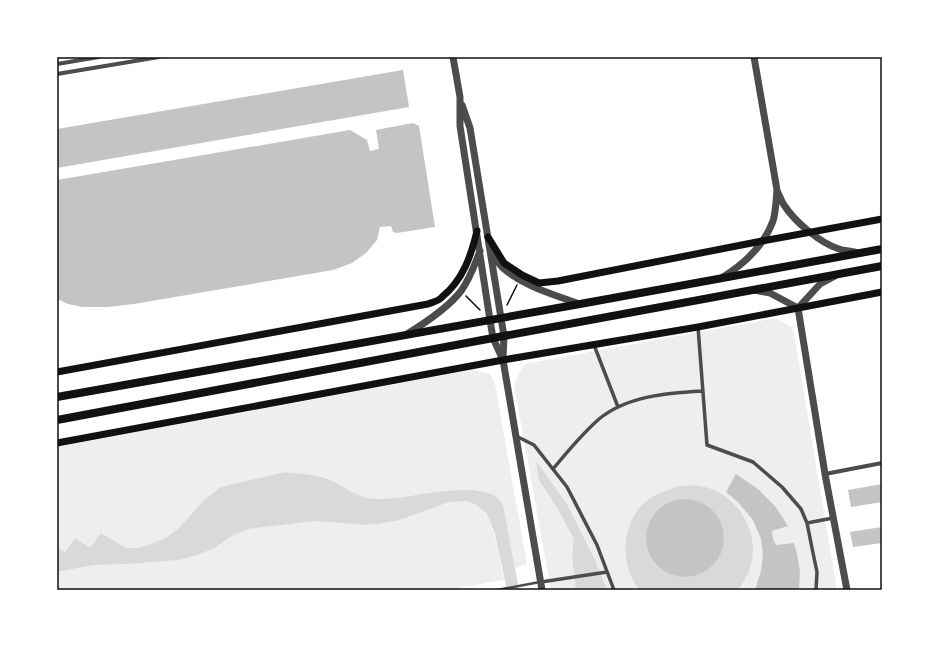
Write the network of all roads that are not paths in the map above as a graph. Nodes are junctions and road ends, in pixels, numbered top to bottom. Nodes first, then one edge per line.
1 (99, 57) edge
2 (159, 57) edge
3 (453, 57) edge
4 (754, 57) edge
5 (57, 64) edge
6 (57, 74) edge
7 (460, 97) junction
8 (777, 190) junction
9 (882, 219) edge
10 (477, 231) junction
11 (811, 232) junction
12 (488, 238) junction
13 (762, 241) junction
14 (882, 249) edge
15 (480, 251) junction
16 (490, 253) junction
17 (860, 253) junction
18 (882, 266) edge
19 (837, 274) junction
20 (721, 278) junction
21 (753, 290) junction
22 (882, 292) edge
23 (580, 304) junction
24 (798, 308) junction
25 (501, 318) junction
26 (490, 320) junction
27 (698, 326) junction
28 (406, 334) junction
29 (504, 336) junction
30 (494, 338) junction
31 (594, 345) junction
32 (503, 360) junction
33 (57, 372) edge
34 (702, 391) junction
35 (57, 397) edge
36 (618, 407) junction
37 (57, 420) edge
38 (516, 436) junction
39 (57, 443) edge
40 (882, 463) edge
41 (553, 469) junction
42 (825, 474) junction
43 (834, 518) junction
44 (808, 523) junction
45 (607, 572) junction
46 (541, 582) junction
47 (497, 590) edge
48 (542, 590) edge
49 (614, 590) edge
50 (816, 590) edge
51 (847, 590) edge

1 - 5 street
2 - 6 street
3 - 7 street
4 - 8 street
7 - 10 street
7 - 12 street
8 - 11 street
8 - 13 street
9 - 11 main road
10 - 15 street
10 - 33 main road
11 - 13 main road
11 - 17 street
12 - 13 main road
12 - 16 street
13 - 20 street
14 - 17 main road
15 - 26 street
15 - 28 street
16 - 23 street
16 - 25 street
17 - 20 main road
18 - 19 main road
19 - 21 main road
19 - 24 street
20 - 23 main road
21 - 24 street
21 - 29 main road
22 - 24 main road
23 - 25 main road
24 - 27 main road
24 - 42 street
25 - 26 main road
25 - 29 street
26 - 28 main road
26 - 30 street
27 - 31 main road
27 - 34 street
28 - 35 main road
29 - 30 main road
29 - 32 street
30 - 32 street
30 - 37 main road
31 - 32 main road
31 - 36 street
32 - 38 street
32 - 39 main road
34 - 36 street
34 - 44 street
36 - 41 street
38 - 41 street
38 - 46 street
40 - 42 street
41 - 45 street
42 - 43 street
43 - 44 street
43 - 51 street
44 - 50 street
45 - 46 street
45 - 49 street
46 - 47 lane
46 - 48 street

